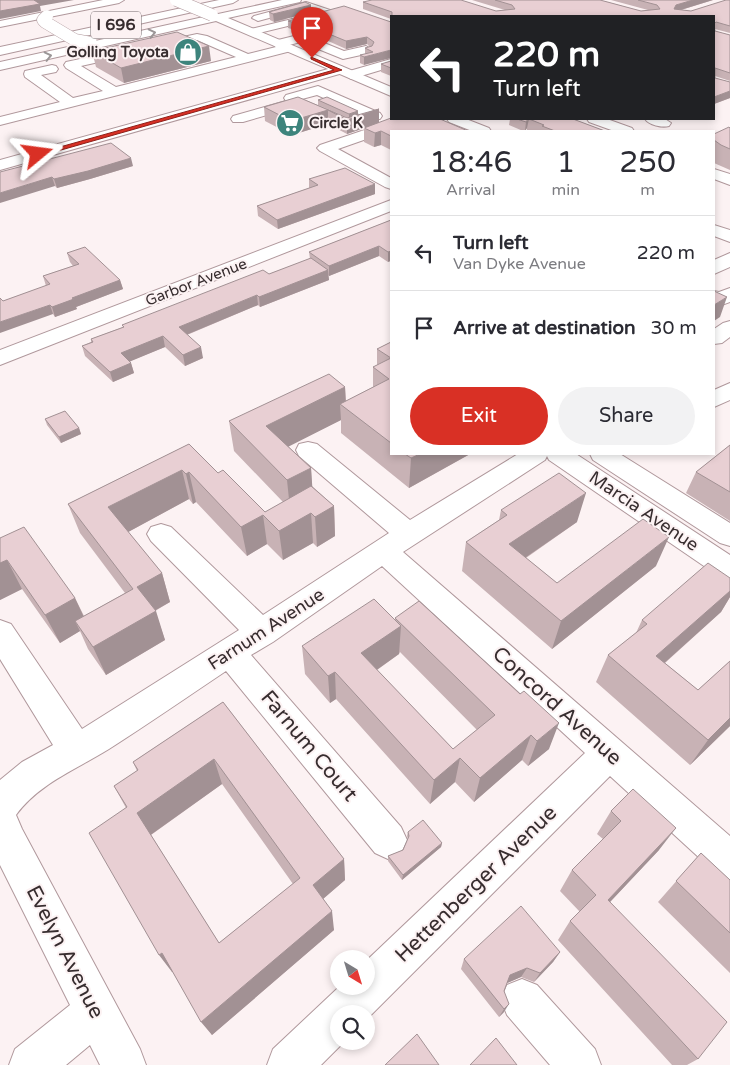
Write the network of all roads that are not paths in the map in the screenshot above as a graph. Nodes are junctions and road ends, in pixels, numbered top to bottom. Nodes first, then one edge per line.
1 (119, 0) edge
2 (176, 0) edge
3 (190, 0) edge
4 (233, 0) edge
5 (323, 0) edge
6 (51, 14) junction
7 (215, 16) junction
8 (283, 17) edge
9 (0, 24) edge
10 (251, 32) junction
11 (288, 32) tunnel mouth
12 (302, 38) junction
13 (0, 40) edge
14 (105, 43) junction
15 (283, 46) junction
16 (0, 50) edge
17 (366, 50) edge
18 (247, 58) junction
19 (386, 59) edge
20 (70, 65) junction
21 (0, 66) edge
22 (52, 69) junction
23 (195, 71) junction
24 (342, 71) junction
25 (66, 78) dead end
26 (210, 79) dead end
27 (173, 83) junction
28 (190, 86) dead end
29 (226, 86) dead end
30 (81, 87) dead end
31 (388, 88) edge
32 (270, 89) junction
33 (119, 94) junction
34 (245, 96) junction
35 (93, 97) junction
36 (71, 102) junction
37 (298, 102) junction
38 (107, 107) dead end
39 (389, 107) dead end
40 (375, 116) junction
41 (3, 117) edge
42 (238, 119) dead end
43 (407, 120) edge
44 (452, 122) edge
45 (588, 124) edge
46 (348, 126) edge
47 (22, 128) dead end
48 (480, 130) edge
49 (620, 130) edge
50 (341, 142) junction
51 (364, 154) dead end
52 (390, 164) edge
53 (0, 165) edge
54 (369, 172) junction
55 (715, 174) edge
56 (730, 180) edge
57 (390, 183) edge
58 (390, 205) edge
59 (730, 293) edge
60 (715, 298) edge
61 (730, 327) edge
62 (715, 337) edge
63 (0, 358) edge
64 (308, 450) dead end
65 (538, 455) edge
66 (542, 455) edge
67 (620, 458) edge
68 (161, 534) dead end
69 (730, 536) edge
70 (397, 543) junction
71 (730, 569) edge
72 (0, 633) edge
73 (262, 633) junction
74 (230, 653) junction
75 (76, 750) junction
76 (609, 753) junction
77 (1, 827) edge
78 (388, 840) dead end
79 (730, 861) edge
80 (522, 1000) dead end
81 (351, 1005) edge
82 (96, 1012) junction
83 (330, 1026) edge
84 (31, 1065) edge
85 (124, 1065) edge
86 (289, 1065) edge
87 (579, 1065) edge

1 - 6 main road
2 - 7 main road, bridge
3 - 13 main road, I 696
4 - 16 main road, I 696
5 - 8 main road
6 - 9 main road
6 - 14 main road, bridge
7 - 8 main road
7 - 10 main road
14 -> 7 main road
8 - 10 main road
10 - 15 main road
11 - 12 main road
12 - 15 main road
12 - 17 main road
21 -> 14 main road
15 - 18 main road
15 - 24 main road
18 - 20 main road
18 - 23 main road
19 - 24 main road
19 - 24 main road
20 - 22 main road
20 - 33 main road
22 - 25 main road
22 - 36 main road
23 - 26 main road
23 - 27 main road
24 - 31 main road
24 - 32 main road
27 - 28 main road
27 - 33 main road
29 - 34 main road
30 - 35 main road
32 - 34 main road
32 - 37 main road
33 - 35 main road
34 - 53 main road
35 - 36 main road
35 - 38 main road
36 - 41 main road
37 - 40 main road
37 - 42 main road
39 - 40 main road
40 - 46 main road
41 - 47 main road
43 - 50 main road
44 - 48 main road
45 - 49 main road
50 - 51 main road
50 - 54 main road
52 - 54 main road
54 - 57 main road
55 - 56 main road
58 - 63 main road, Garbor Avenue
59 - 60 main road
61 - 62 main road
64 - 70 main road
65 - 70 main road, Farnum Avenue
66 - 71 main road, Marcia Avenue
67 - 69 main road
68 - 73 main road
70 - 73 main road, Farnum Avenue
70 - 76 main road, Concord Avenue
72 - 75 main road
73 - 74 main road, Farnum Avenue
74 - 75 main road, Farnum Avenue
74 - 78 main road, Farnum Court
75 - 77 main road, Farnum Avenue
76 - 79 main road, Concord Avenue
76 - 81 main road, Hettenberger Avenue
77 - 82 main road, Evelyn Avenue
80 - 87 main road
82 - 84 main road
82 - 85 main road, Evelyn Avenue
83 - 86 main road

